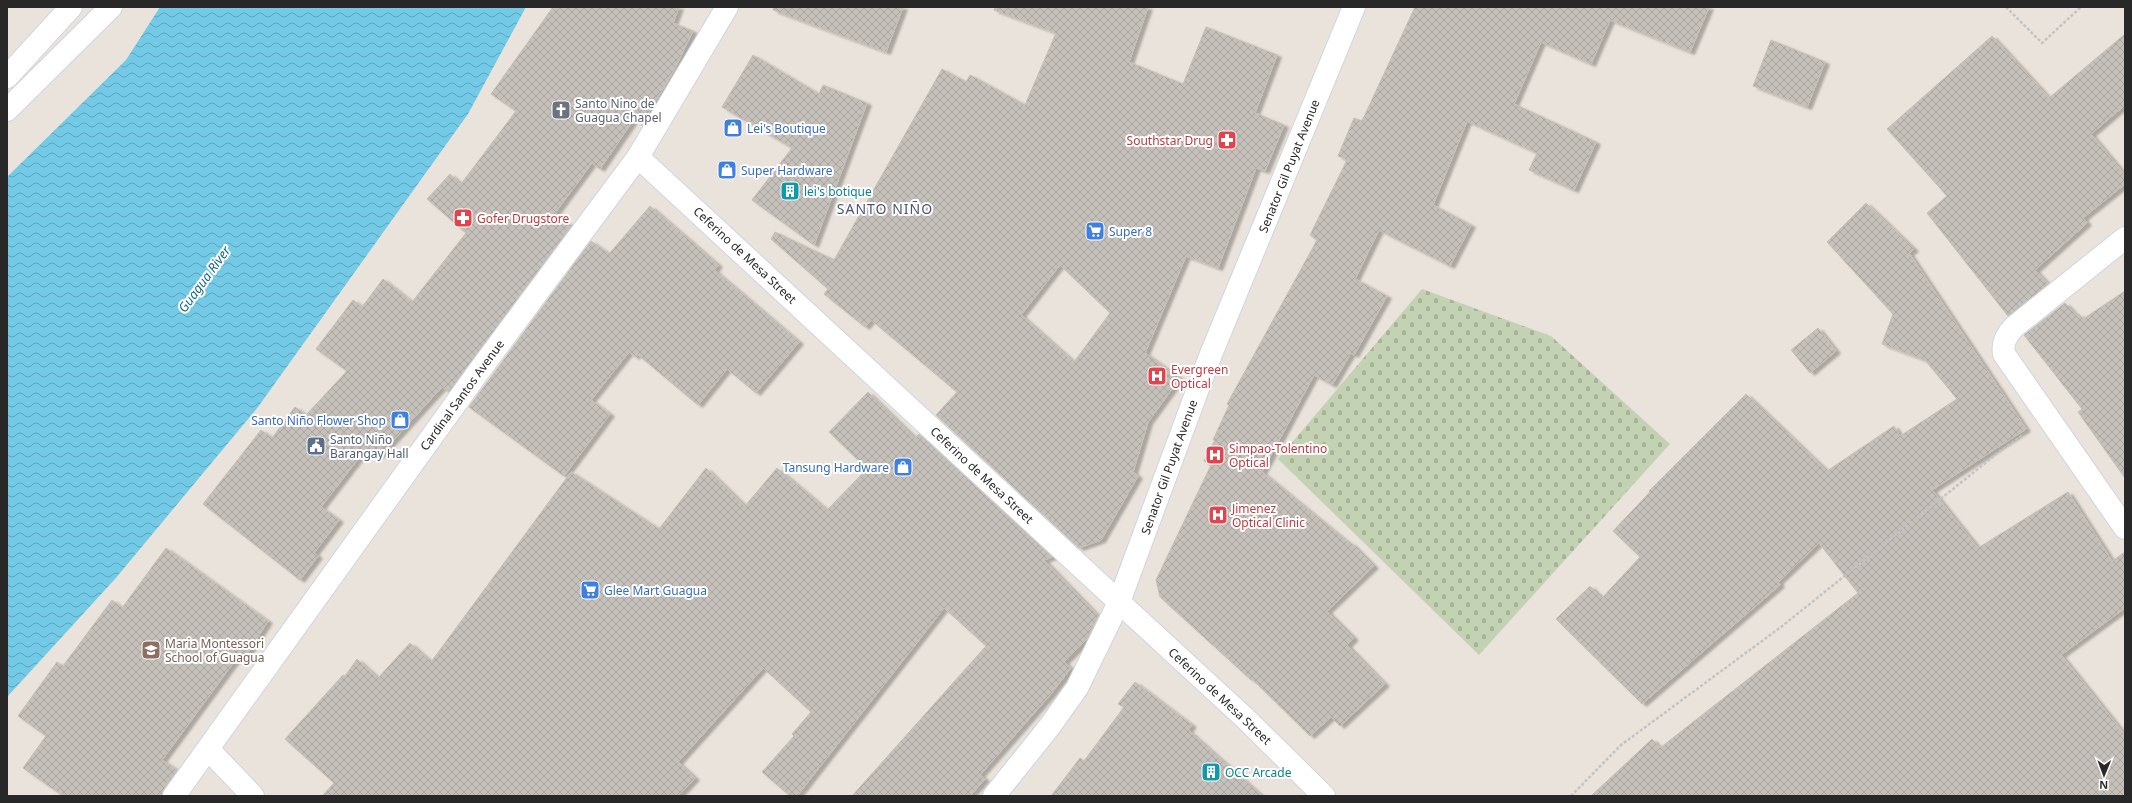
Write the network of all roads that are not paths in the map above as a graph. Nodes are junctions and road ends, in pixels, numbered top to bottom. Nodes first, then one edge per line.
1 (71, 7) edge
2 (111, 7) edge
3 (727, 7) edge
4 (1354, 7) edge
5 (7, 77) edge
6 (7, 110) edge
7 (638, 157) junction
8 (2125, 238) edge
9 (2125, 528) edge
10 (1119, 602) junction
11 (208, 749) junction
12 (174, 796) edge
13 (254, 796) edge
14 (994, 796) edge
15 (1324, 796) edge

1 - 5 street
2 - 6 street
3 - 7 street, Cardinal Santos Avenue
4 - 10 street, Senator Gil Puyat Avenue
7 - 10 street, Ceferino de Mesa Street
7 - 11 street, Cardinal Santos Avenue
8 - 9 street
10 - 14 street, Senator Gil Puyat Avenue
10 - 15 street, Ceferino de Mesa Street
11 - 12 street, Cardinal Santos Avenue
11 - 13 street

